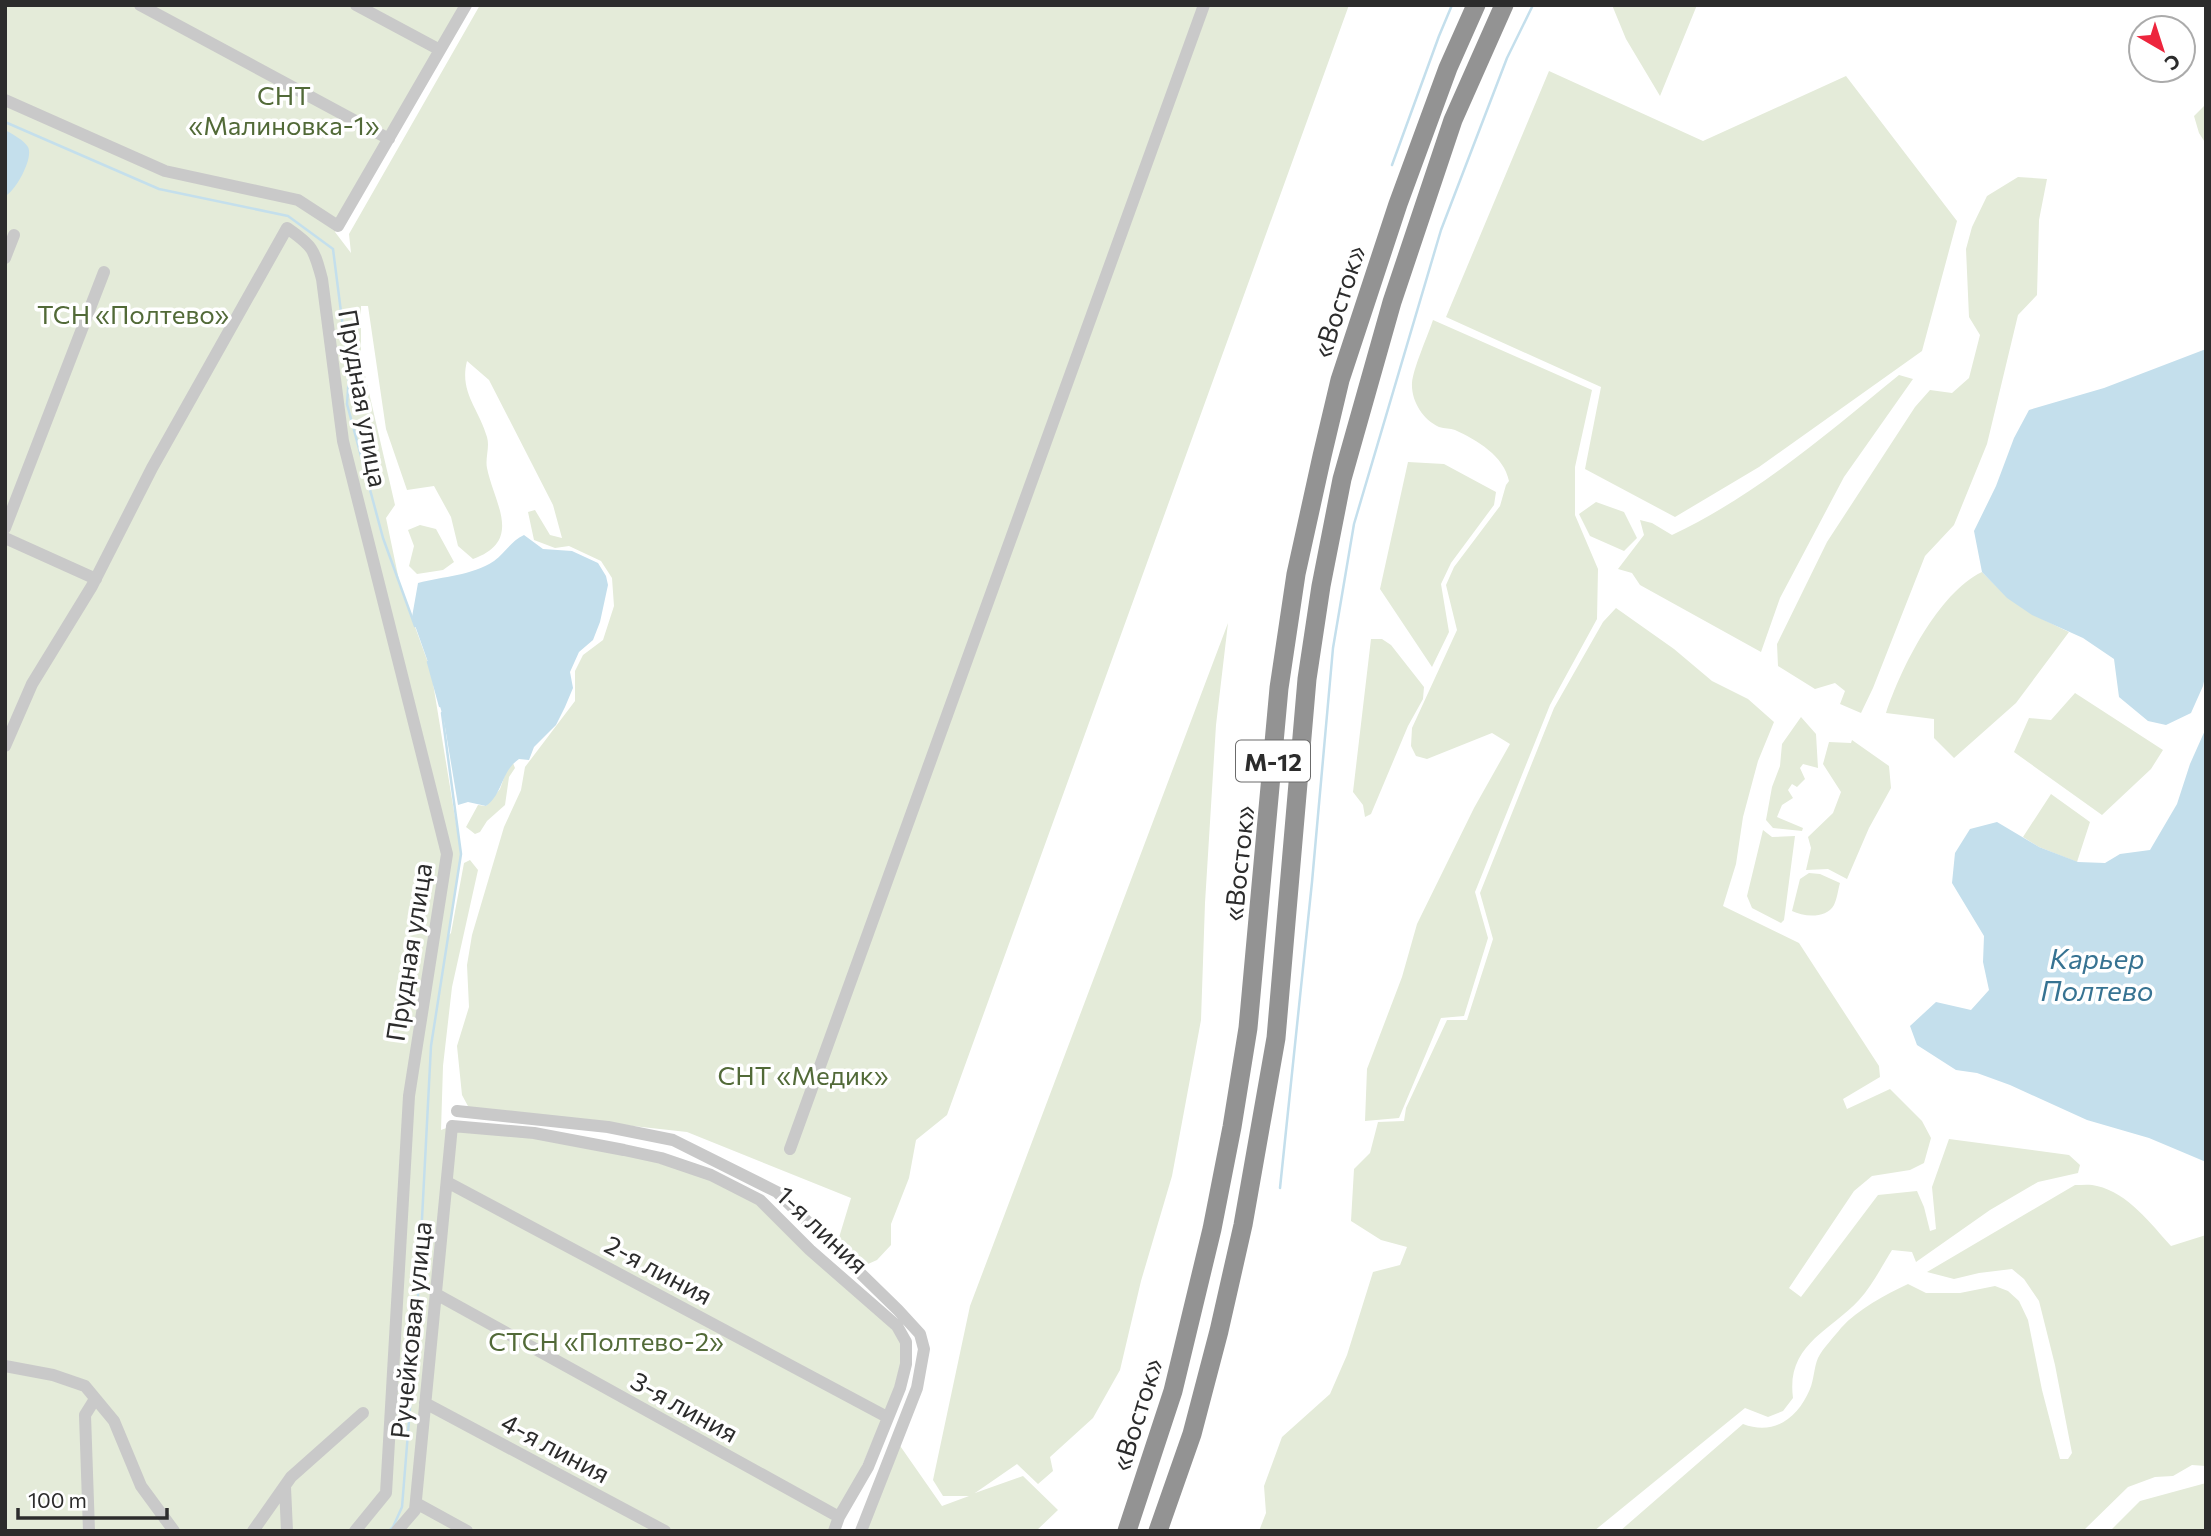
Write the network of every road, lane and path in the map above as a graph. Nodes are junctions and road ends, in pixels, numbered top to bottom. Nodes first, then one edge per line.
1 (140, 5) edge
2 (356, 5) edge
3 (466, 5) edge
4 (1204, 5) edge
5 (1476, 5) edge
6 (1504, 5) edge
7 (440, 50) junction
8 (5, 100) edge
9 (389, 139) junction
10 (14, 235) dead end
11 (5, 258) edge
12 (104, 272) dead end
13 (5, 527) edge
14 (5, 538) edge
15 (96, 579) junction
16 (5, 746) edge
17 (457, 1111) dead end
18 (452, 1126) joint
19 (790, 1149) dead end
20 (447, 1182) junction
21 (436, 1294) junction
22 (5, 1366) edge
23 (96, 1399) junction
24 (425, 1403) junction
25 (363, 1413) dead end
26 (887, 1417) junction
27 (285, 1487) junction
28 (416, 1503) junction
29 (839, 1517) junction
30 (89, 1531) edge
31 (174, 1531) edge
32 (253, 1531) edge
33 (287, 1531) edge
34 (355, 1531) edge
35 (397, 1531) edge
36 (467, 1531) edge
37 (664, 1531) edge
38 (834, 1531) edge
39 (861, 1531) edge
40 (1127, 1531) edge
41 (1158, 1531) edge

1 - 9 street
2 - 7 street
3 - 7 street
4 - 19 street
5 - 40 highway, «Восток» / М-12
6 - 41 highway, «Восток» / М-12
7 - 9 street
8 - 9 street
10 - 11 street
12 - 13 street
14 - 15 street
15 - 16 street
15 - 34 street, Прудная улица
17 - 39 street
18 - 20 street, Ручейковая улица
18 - 26 street, 1-я линия
20 - 21 street, Ручейковая улица
20 - 26 street, 2-я линия
21 - 24 street, Ручейковая улица
21 - 29 street, 3-я линия
22 - 23 street
23 - 30 street
23 - 31 street
24 - 28 street, Ручейковая улица
24 - 37 street, 4-я линия
25 - 27 street
26 - 29 street, 1-я линия
27 - 32 street
27 - 33 street
28 - 35 street, Ручейковая улица
28 - 36 street
29 - 38 street, 1-я линия

